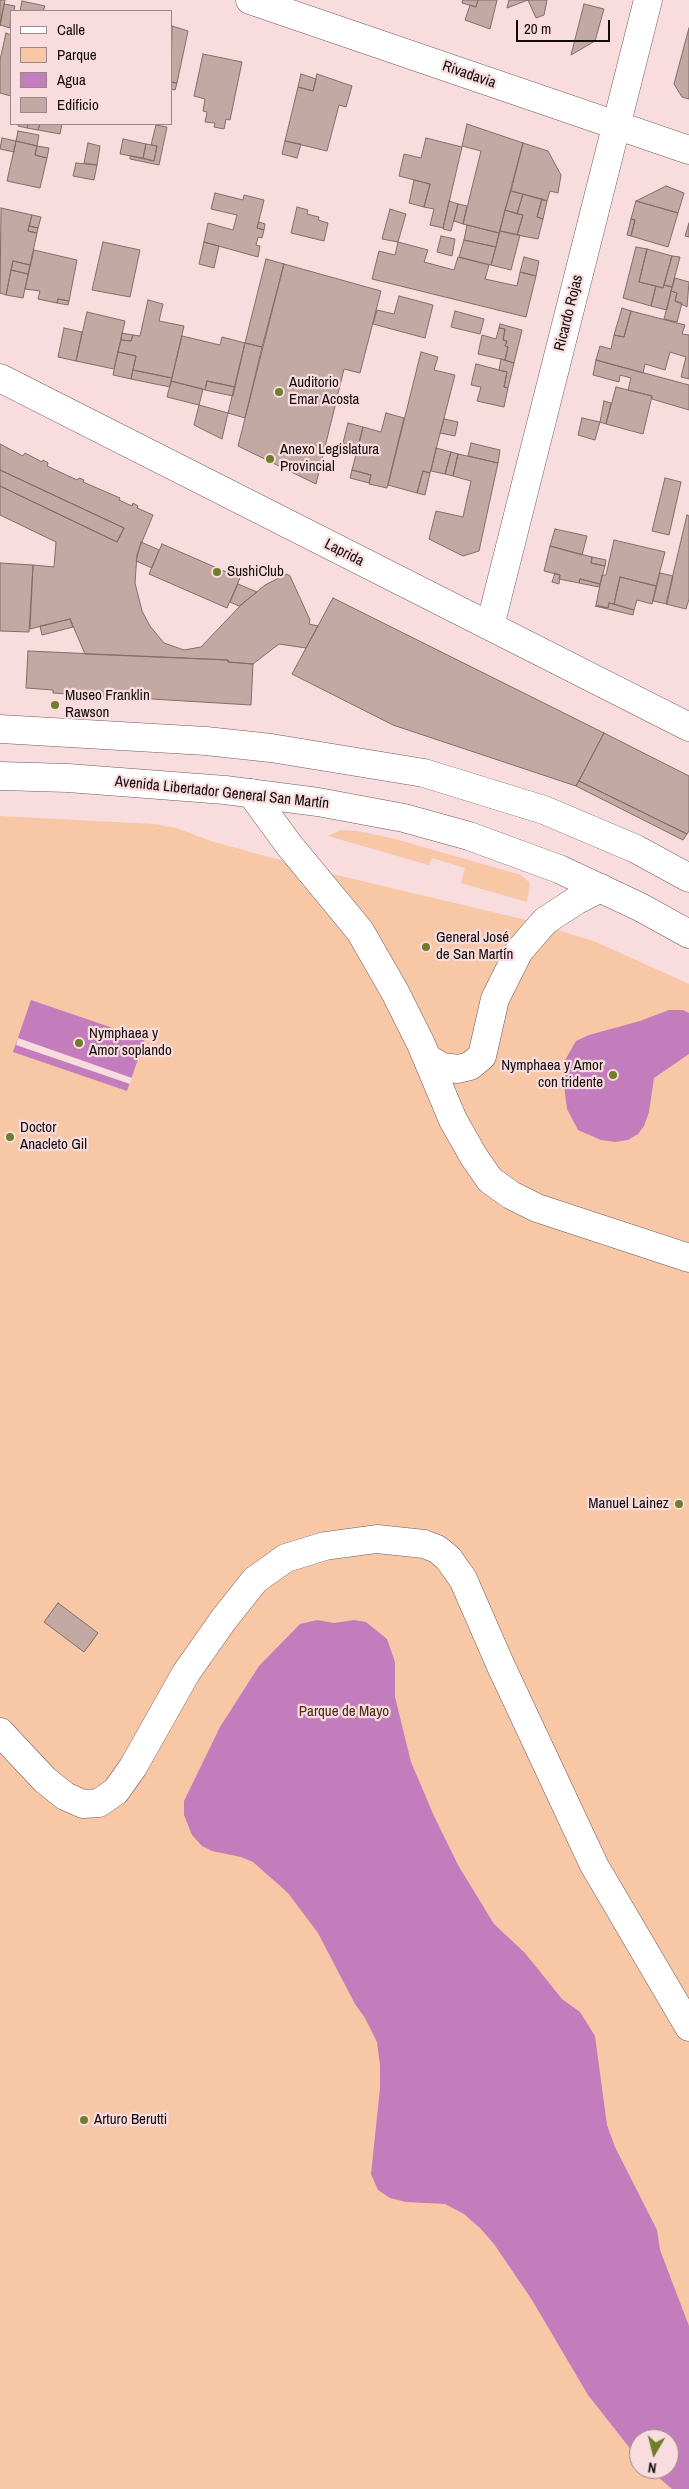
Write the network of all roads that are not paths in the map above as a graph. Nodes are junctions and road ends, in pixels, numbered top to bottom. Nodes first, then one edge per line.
1 (250, 0) edge
2 (648, 0) edge
3 (617, 125) junction
4 (689, 150) edge
5 (0, 378) edge
6 (490, 626) junction
7 (689, 727) edge
8 (0, 729) edge
9 (0, 776) edge
10 (251, 793) junction
11 (689, 878) edge
12 (602, 888) junction
13 (689, 934) edge
14 (428, 1058) junction
15 (689, 1258) edge
16 (0, 1732) edge
17 (689, 2027) edge

1 - 3 street, Rivadavia
2 - 3 street, Ricardo Rojas
3 - 4 street, Rivadavia
3 - 6 street, Ricardo Rojas
5 - 6 street, Laprida
6 - 7 street, Laprida
8 - 11 street
9 - 10 street, Avenida Libertador General San Martín
10 - 12 street, Avenida Libertador General San Martín
10 - 14 street
12 - 13 street, Avenida Libertador General San Martín
12 - 14 street
14 - 15 street
16 - 17 street

